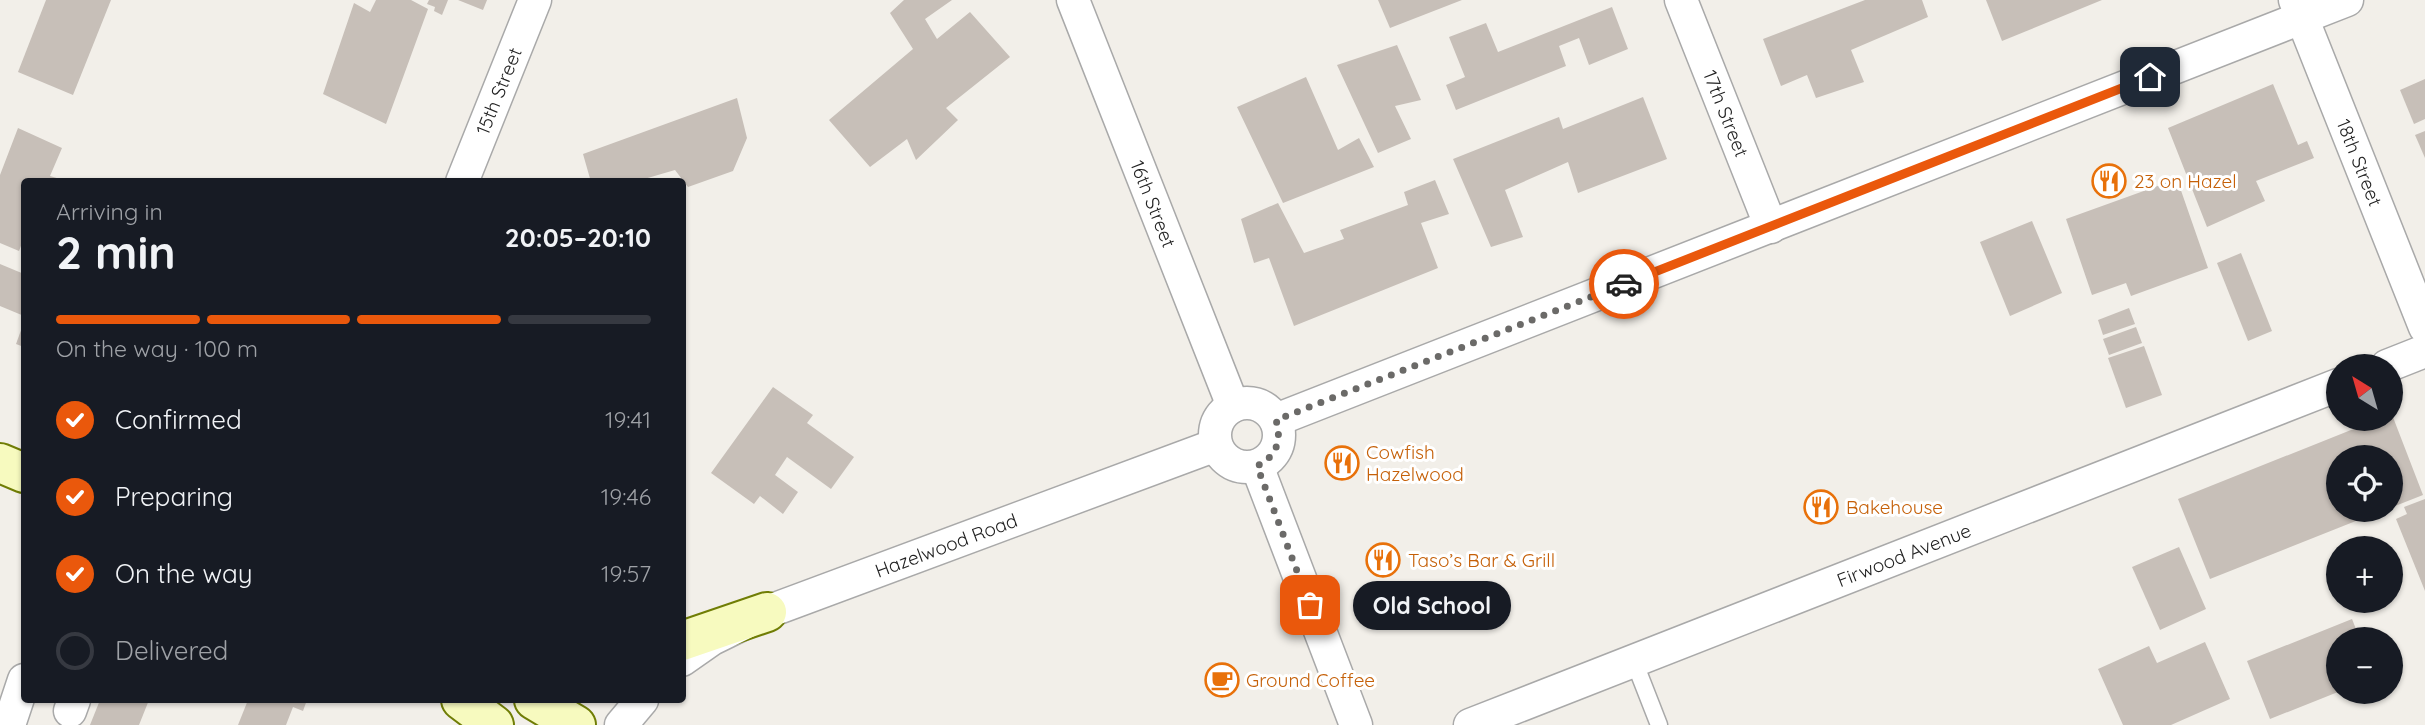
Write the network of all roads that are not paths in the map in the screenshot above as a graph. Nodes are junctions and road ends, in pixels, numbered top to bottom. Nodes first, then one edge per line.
1 (535, 0) edge
2 (1073, 0) edge
3 (1681, 0) edge
4 (2347, 0) edge
5 (2299, 9) edge
6 (464, 178) edge
7 (1771, 227) junction
8 (2425, 327) edge
9 (2425, 351) edge
10 (2403, 360) edge
11 (2326, 390) edge
12 (1233, 406) junction
13 (1276, 420) junction
14 (1216, 445) junction
15 (0, 463) edge
16 (1257, 466) junction
17 (21, 472) edge
18 (767, 612) junction
19 (686, 640) edge
20 (686, 657) edge
21 (1634, 661) junction
22 (21, 689) edge
23 (465, 703) edge
24 (539, 703) edge
25 (639, 703) edge
26 (9, 725) edge
27 (494, 725) edge
28 (576, 725) edge
29 (621, 725) edge
30 (1356, 725) edge
31 (1470, 725) edge
32 (1659, 725) edge

1 - 6 street, 15th Street
2 - 12 street, 16th Street
3 - 7 street, 17th Street
4 - 5 street
5 - 7 street
5 - 8 street, 18th Street
7 - 13 street
9 - 10 street
11 - 21 street, Firwood Avenue
12 - 13 street
12 - 14 street
13 - 16 street
14 - 16 street
14 - 18 street, Hazelwood Road
15 - 17 main road
16 - 30 street
18 - 19 main road
18 - 20 street, Hazelwood Road
21 - 31 street, Firwood Avenue
21 - 32 lane
22 - 26 street
23 - 27 main road
24 - 28 main road
25 - 29 street

